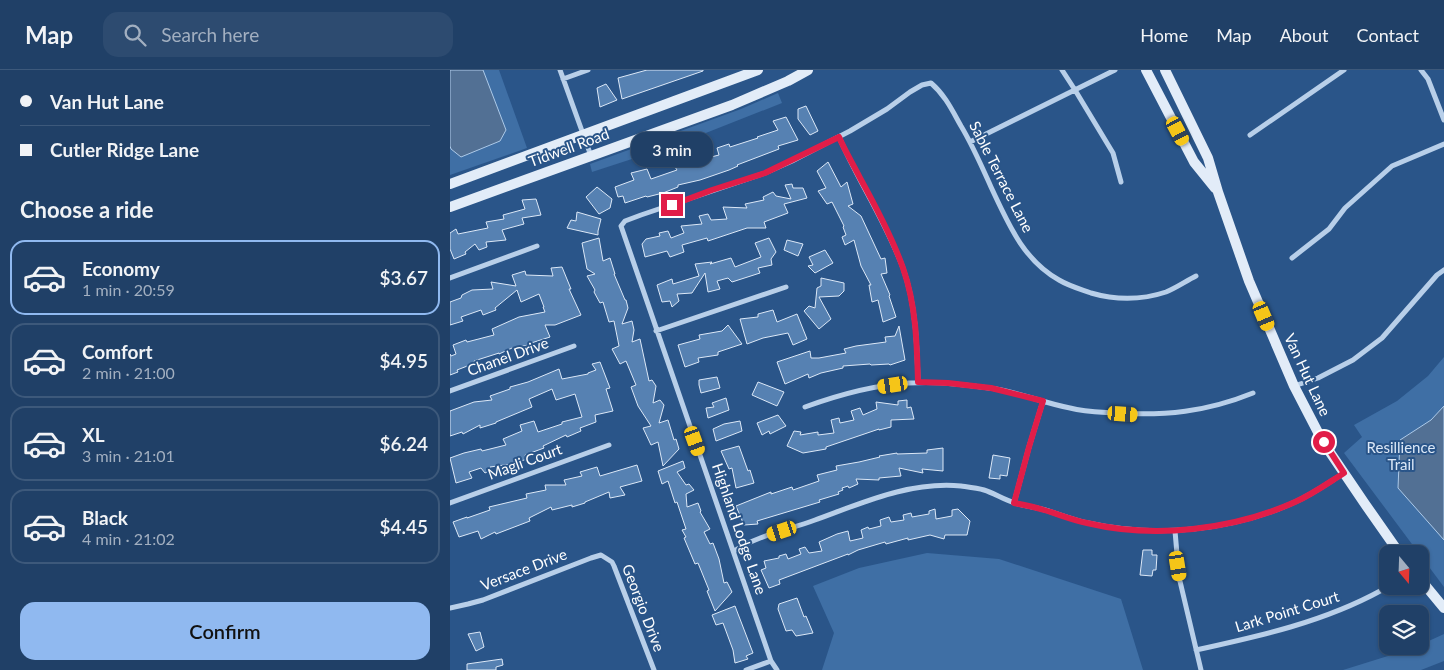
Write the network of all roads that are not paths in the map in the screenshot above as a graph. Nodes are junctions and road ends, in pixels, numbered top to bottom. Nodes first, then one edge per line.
1 (560, 70) edge
2 (588, 70) edge
3 (758, 70) edge
4 (808, 70) edge
5 (1062, 70) edge
6 (1115, 70) edge
7 (1146, 70) edge
8 (1165, 70) edge
9 (1344, 70) edge
10 (1421, 70) edge
11 (563, 79) junction
12 (1075, 90) junction
13 (1444, 120) edge
14 (583, 134) junction
15 (1250, 135) dead end
16 (839, 137) junction
17 (970, 142) junction
18 (1444, 144) edge
19 (591, 156) junction
20 (1121, 182) dead end
21 (450, 184) edge
22 (1218, 192) junction
23 (450, 207) edge
24 (537, 246) dead end
25 (1292, 258) dead end
26 (1444, 270) edge
27 (1196, 276) dead end
28 (450, 278) edge
29 (786, 287) dead end
30 (656, 331) junction
31 (574, 346) dead end
32 (918, 382) junction
33 (1294, 386) junction
34 (450, 391) edge
35 (1253, 393) dead end
36 (1043, 401) junction
37 (806, 407) dead end
38 (609, 445) dead end
39 (1344, 473) junction
40 (450, 502) edge
41 (1014, 503) junction
42 (1175, 531) junction
43 (1394, 545) edge
44 (734, 551) junction
45 (606, 558) joint
46 (1429, 590) edge
47 (1379, 591) edge
48 (450, 608) edge
49 (1444, 608) edge
50 (1196, 650) junction
51 (772, 661) junction
52 (654, 670) edge
53 (746, 670) edge
54 (777, 670) edge
55 (1201, 670) edge

1 - 11 street
2 - 11 street
3 - 14 street, Tidwell Road
4 - 19 street, Tidwell Road
5 - 12 street
6 - 12 street
7 - 22 street, Van Hut Lane
8 - 22 street, Van Hut Lane
9 - 15 street
10 - 13 street
11 - 14 street
12 - 17 street
12 - 20 street
14 - 19 street
14 - 21 street, Tidwell Road
16 - 17 street, Sable Terrace Lane
16 - 30 street, Highland Lodge Lane
16 - 32 street
17 - 27 street, Sable Terrace Lane
18 - 25 street
19 - 23 street, Tidwell Road
22 - 33 street, Van Hut Lane
24 - 28 street
26 - 33 street
29 - 30 street
30 - 44 street, Highland Lodge Lane
31 - 34 street, Chanel Drive
32 - 36 street
32 - 37 street
33 - 39 street, Van Hut Lane
35 - 36 street
36 - 41 street
38 - 40 street, Magli Court
39 - 42 street
39 - 43 street, Van Hut Lane
41 - 42 street
41 - 44 street
42 - 50 street
44 - 51 street, Highland Lodge Lane
45 - 48 street, Versace Drive
45 - 52 street, Georgio Drive
46 - 49 street
47 - 50 street, Lark Point Court
50 - 55 street
51 - 53 street
51 - 54 street, Highland Lodge Lane

